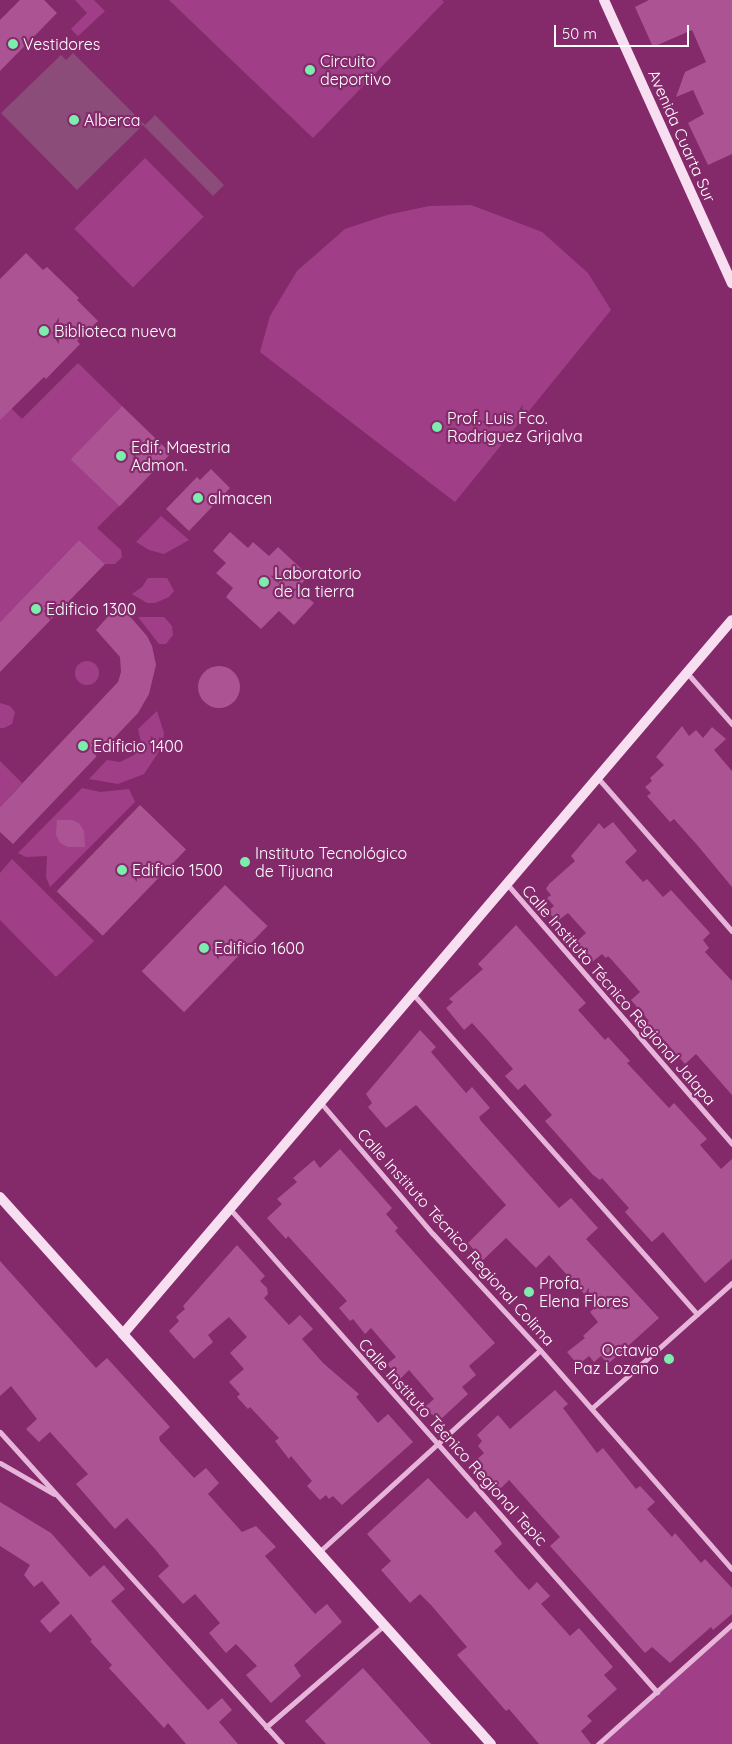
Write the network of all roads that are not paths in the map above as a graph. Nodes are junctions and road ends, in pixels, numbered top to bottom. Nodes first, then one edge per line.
1 (604, 0) edge
2 (732, 284) edge
3 (732, 620) edge
4 (688, 674) junction
5 (732, 724) edge
6 (597, 777) junction
7 (506, 884) junction
8 (732, 931) edge
9 (413, 994) junction
10 (320, 1102) junction
11 (732, 1144) edge
12 (0, 1198) edge
13 (230, 1209) junction
14 (732, 1283) edge
15 (697, 1314) junction
16 (123, 1334) junction
17 (540, 1350) junction
18 (592, 1408) junction
19 (0, 1432) edge
20 (438, 1444) junction
21 (0, 1463) edge
22 (59, 1497) junction
23 (319, 1552) junction
24 (732, 1569) edge
25 (732, 1624) edge
26 (384, 1625) junction
27 (657, 1692) junction
28 (266, 1727) junction
29 (282, 1744) edge
30 (490, 1744) edge
31 (598, 1744) edge

1 - 2 street, Avenida Cuarta Sur
3 - 4 street
4 - 5 street
4 - 6 street
6 - 7 street
6 - 8 street
7 - 9 street
7 - 11 street, Calle Instituto Técnico Regional Jalapa
9 - 10 street
9 - 15 street
10 - 13 street
10 - 17 street, Calle Instituto Técnico Regional Colima
12 - 16 street
13 - 16 street
13 - 20 street, Calle Instituto Técnico Regional Tepic
14 - 15 street
15 - 18 street
16 - 23 street
17 - 18 street, Calle Instituto Técnico Regional Colima
17 - 20 street
18 - 24 street, Calle Instituto Técnico Regional Colima
19 - 22 street
20 - 23 street
20 - 27 street, Calle Instituto Técnico Regional Tepic
21 - 22 street
22 - 28 street
23 - 26 street
25 - 27 street
26 - 28 street
26 - 30 street
27 - 31 street
28 - 29 street

